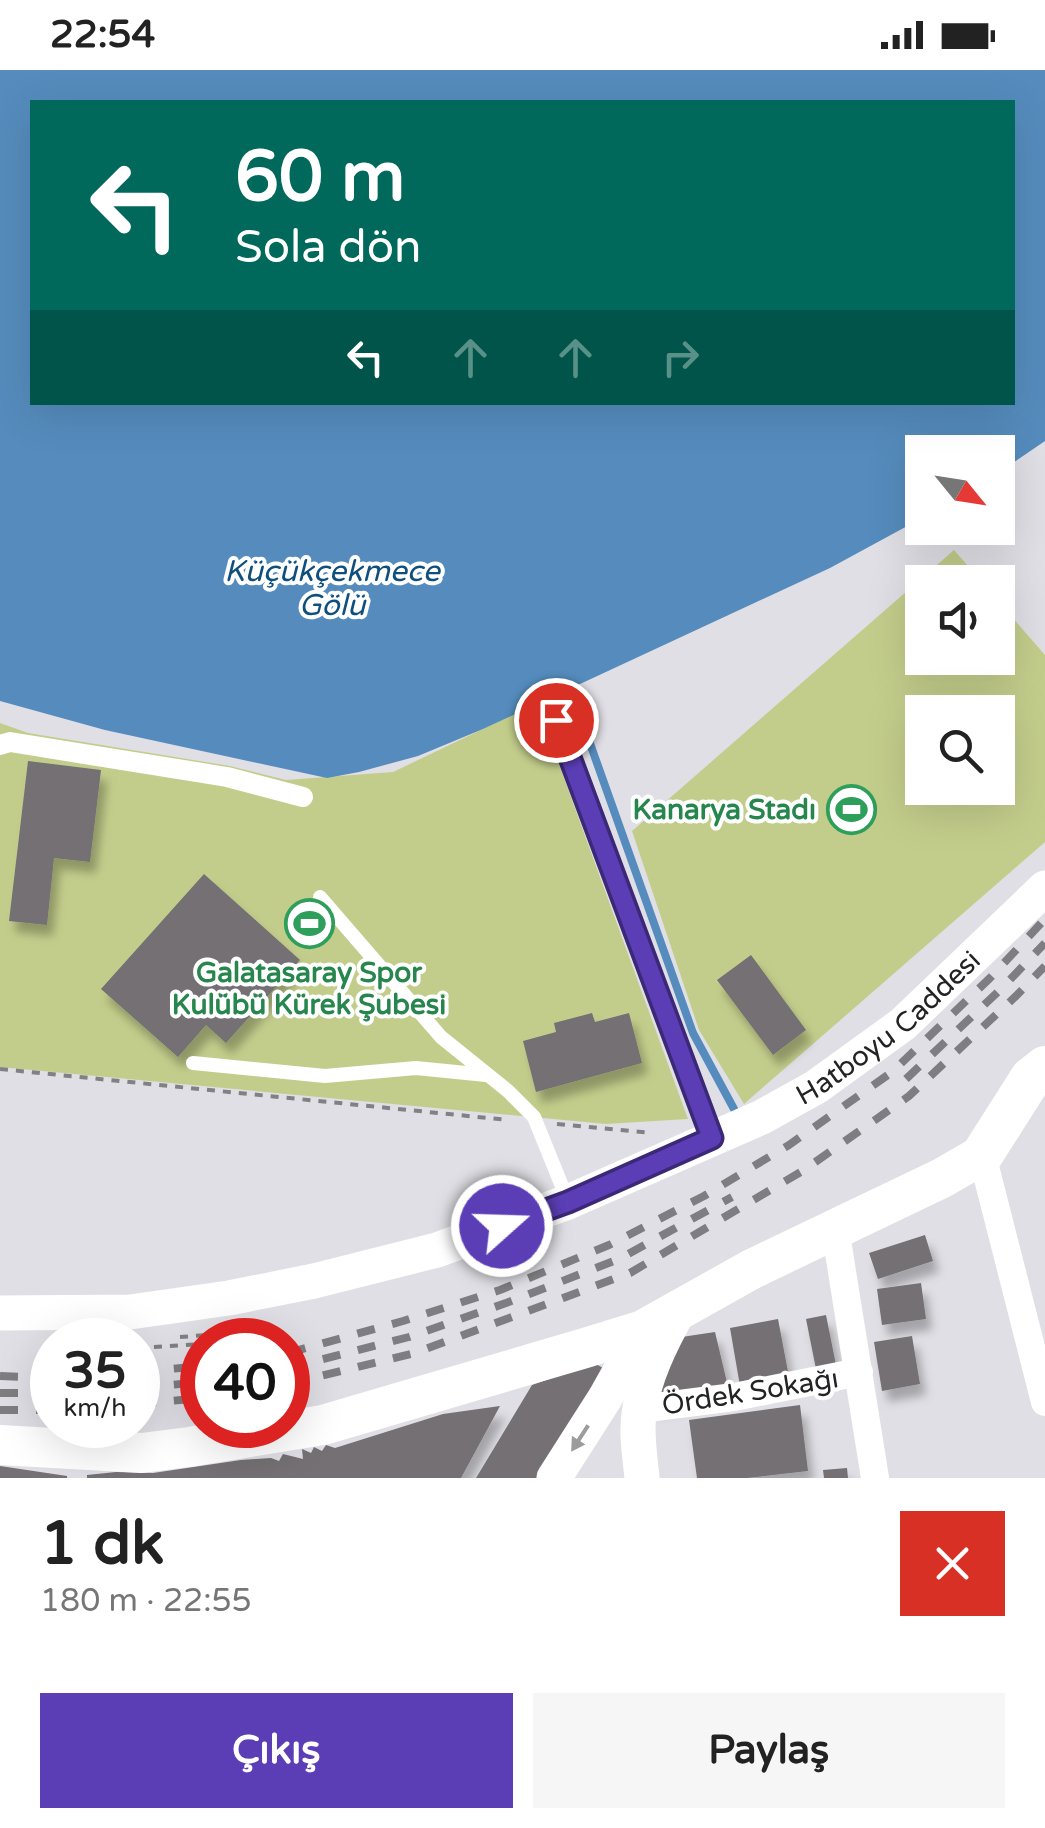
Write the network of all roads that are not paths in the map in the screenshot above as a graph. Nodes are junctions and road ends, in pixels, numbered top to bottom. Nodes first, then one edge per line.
1 (556, 720) dead end
2 (0, 745) edge
3 (304, 796) dead end
4 (1045, 888) edge
5 (320, 897) dead end
6 (193, 1064) dead end
7 (1045, 1067) edge
8 (488, 1076) junction
9 (1045, 1110) edge
10 (712, 1138) junction
11 (982, 1154) junction
12 (568, 1202) junction
13 (835, 1228) junction
14 (679, 1310) junction
15 (0, 1313) edge
16 (643, 1330) junction
17 (585, 1348) junction
18 (860, 1372) junction
19 (613, 1384) junction
20 (1045, 1402) edge
21 (640, 1408) junction
22 (0, 1446) edge
23 (554, 1478) edge
24 (642, 1478) edge
25 (875, 1478) edge

1 - 10 lane
2 - 3 street
4 - 10 street, Hatboyu Caddesi
5 - 8 lane
6 - 8 lane
7 - 11 main road
8 - 12 lane
9 - 11 main road
10 - 12 street, Hatboyu Caddesi
11 - 13 main road
11 - 20 street
12 - 15 street, Hatboyu Caddesi
13 - 14 main road
13 - 18 street
14 - 16 main road
14 - 21 street
16 - 17 main road
16 - 19 street
17 - 19 street
17 - 22 main road
18 - 21 street, Ördek Sokağı
18 - 25 street
19 -> 23 street
21 - 24 street

